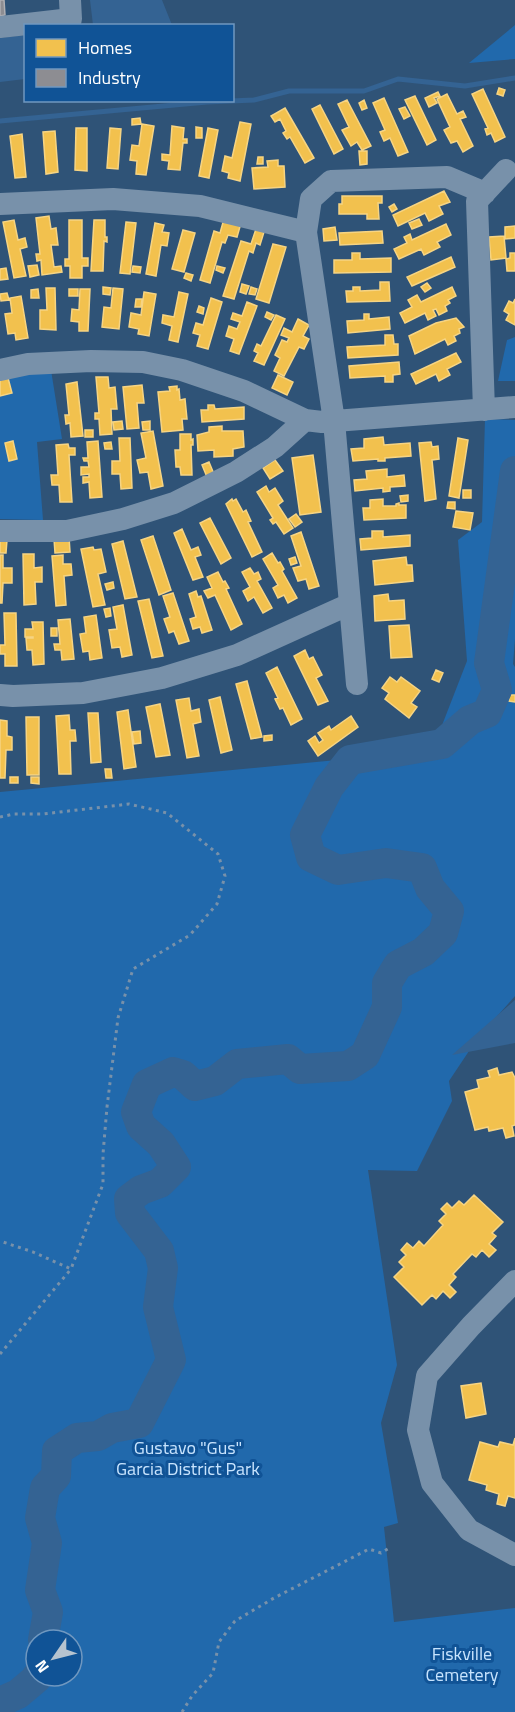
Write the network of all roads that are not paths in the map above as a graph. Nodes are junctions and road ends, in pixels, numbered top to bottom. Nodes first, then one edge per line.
1 (70, 0) edge
2 (24, 24) edge
3 (27, 24) edge
4 (0, 27) edge
5 (506, 170) dead end
6 (484, 193) junction
7 (0, 204) edge
8 (306, 232) junction
9 (0, 370) edge
10 (515, 407) edge
11 (484, 410) junction
12 (305, 420) junction
13 (334, 421) junction
14 (0, 531) edge
15 (351, 604) junction
16 (357, 684) dead end
17 (0, 695) edge
18 (515, 1281) edge
19 (515, 1555) edge

1 - 3 lane
2 - 4 lane
5 - 6 lane
6 - 8 lane
6 - 11 lane
7 - 8 lane
8 - 13 lane
9 - 12 lane
10 - 11 lane
11 - 13 lane
12 - 13 lane
12 - 14 lane
13 - 15 lane
15 - 16 lane
15 - 17 lane
18 - 19 lane

